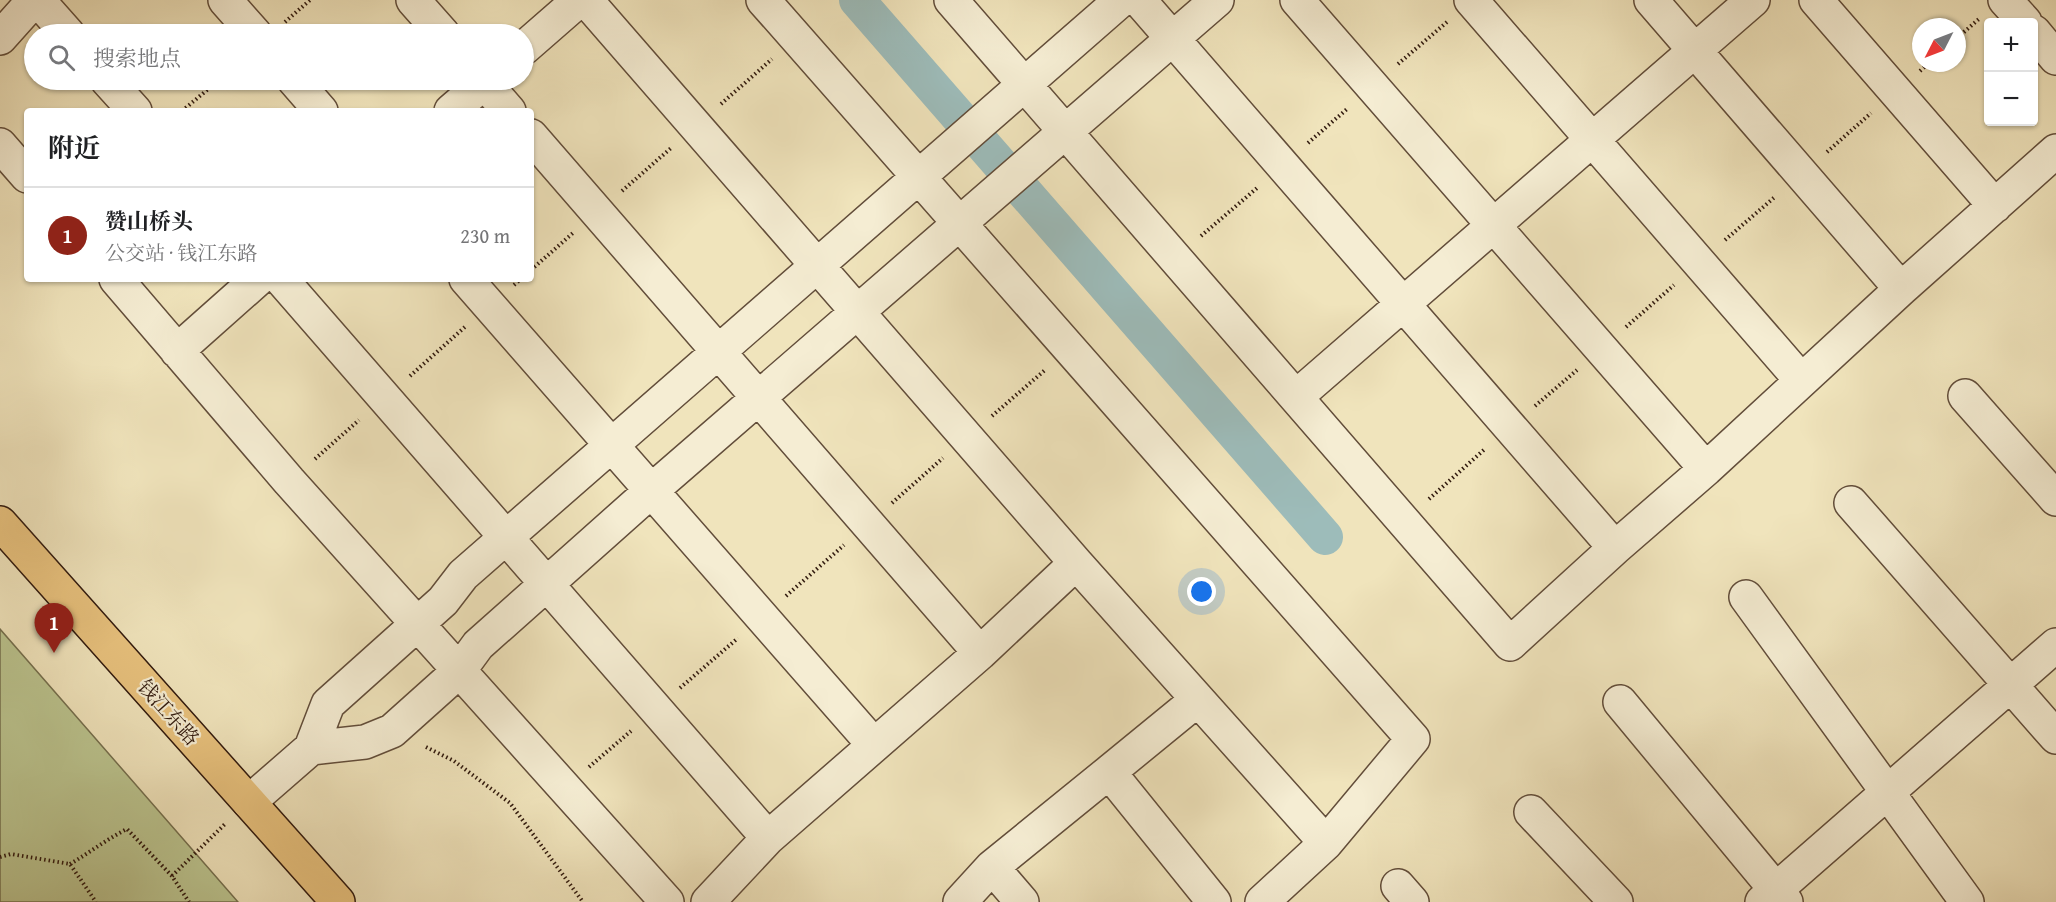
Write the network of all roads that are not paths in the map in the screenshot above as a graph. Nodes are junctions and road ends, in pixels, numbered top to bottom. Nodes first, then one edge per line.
1 (36, 0) edge
2 (225, 0) edge
3 (413, 0) edge
4 (579, 0) edge
5 (586, 0) edge
6 (763, 0) edge
7 (951, 0) edge
8 (1121, 0) edge
9 (1139, 0) edge
10 (1217, 0) edge
11 (1297, 0) edge
12 (1471, 0) edge
13 (1650, 0) edge
14 (1753, 0) edge
15 (1816, 0) edge
16 (2005, 0) edge
17 (2021, 18) edge
18 (59, 24) edge
19 (258, 24) edge
20 (434, 24) edge
21 (2038, 38) edge
22 (0, 39) edge
23 (534, 39) edge
24 (1173, 39) junction
25 (1695, 51) junction
26 (2056, 58) edge
27 (1024, 84) junction
28 (116, 90) edge
29 (303, 90) edge
30 (473, 90) edge
31 (492, 90) edge
32 (132, 108) edge
33 (318, 108) edge
34 (454, 108) edge
35 (507, 108) edge
36 (1066, 132) junction
37 (534, 139) edge
38 (1592, 140) junction
39 (0, 146) edge
40 (2056, 151) edge
41 (24, 173) edge
42 (918, 177) junction
43 (1995, 206) junction
44 (960, 224) junction
45 (1493, 226) junction
46 (817, 265) junction
47 (119, 282) edge
48 (255, 282) edge
49 (284, 282) edge
50 (469, 282) edge
51 (1900, 289) junction
52 (1403, 304) junction
53 (858, 313) junction
54 (177, 351) junction
55 (719, 351) junction
56 (1801, 380) junction
57 (1965, 396) dead end
58 (759, 397) junction
59 (1296, 397) junction
60 (611, 445) junction
61 (1706, 469) junction
62 (651, 491) junction
63 (2056, 499) edge
64 (1851, 503) dead end
65 (0, 523) edge
66 (505, 537) junction
67 (1615, 548) junction
68 (1076, 563) junction
69 (547, 585) junction
70 (1746, 597) dead end
71 (418, 623) junction
72 (2056, 645) edge
73 (980, 653) junction
74 (459, 671) junction
75 (2011, 686) junction
76 (1197, 700) junction
77 (1620, 702) dead end
78 (2056, 737) edge
79 (874, 745) junction
80 (311, 748) junction
81 (1109, 772) junction
82 (1887, 792) junction
83 (249, 802) junction
84 (1531, 812) dead end
85 (768, 838) junction
86 (1326, 843) junction
87 (993, 867) junction
88 (1774, 898) edge
89 (338, 902) edge
90 (668, 902) edge
91 (708, 902) edge
92 (960, 902) edge
93 (1022, 902) edge
94 (1214, 902) edge
95 (1262, 902) edge
96 (1616, 902) edge
97 (1967, 902) edge

1 - 18 street
1 - 22 street
2 - 19 street
3 - 20 street
4 - 23 street
5 - 46 street
6 - 42 street
7 - 27 street
8 - 27 street
9 - 24 street
10 - 24 street
11 - 45 street
12 - 38 street
13 - 25 street
14 - 25 street
15 - 43 street
16 - 17 street
21 - 26 street
24 - 36 street
24 - 52 street
25 - 38 street
25 - 51 street
27 - 36 street
27 - 42 street
28 - 32 street
29 - 33 street
30 - 34 street
31 - 35 street
36 - 44 street
36 - 59 street
37 - 55 street
38 - 45 street
38 - 56 street
39 - 41 street
40 - 43 street
42 - 44 street
42 - 46 street
43 - 51 street
44 - 53 street
44 - 86 street
45 - 52 street
45 - 61 street
46 - 53 street
46 - 55 street
47 - 54 street
48 - 54 street
49 - 66 street
50 - 60 street
51 - 56 street
52 - 59 street
52 - 67 street
53 - 58 street
53 - 68 street
54 - 71 street
55 - 58 street
55 - 60 street
56 - 61 street
57 - 63 street
58 - 62 street
58 - 73 street
59 - 67 street
60 - 62 street
60 - 66 street
61 - 67 street
62 - 69 street
62 - 79 street
64 - 75 street
65 - 83 main road, 钱江东路
66 - 69 street
66 - 71 street
68 - 73 street
68 - 76 street
69 - 74 street
69 - 85 street
70 - 82 street
71 - 74 street
71 - 80 street
72 - 75 street
73 - 79 street
74 - 80 street
74 - 90 street
75 - 78 street
75 - 82 street
76 - 81 street
76 - 86 street
77 - 88 street
79 - 85 street
80 - 83 street
81 - 87 street
81 - 94 street
82 - 88 street
82 - 97 street
83 - 89 main road, 钱江东路
84 - 96 street
85 - 91 street
86 - 95 street
87 - 92 street
87 - 93 street

